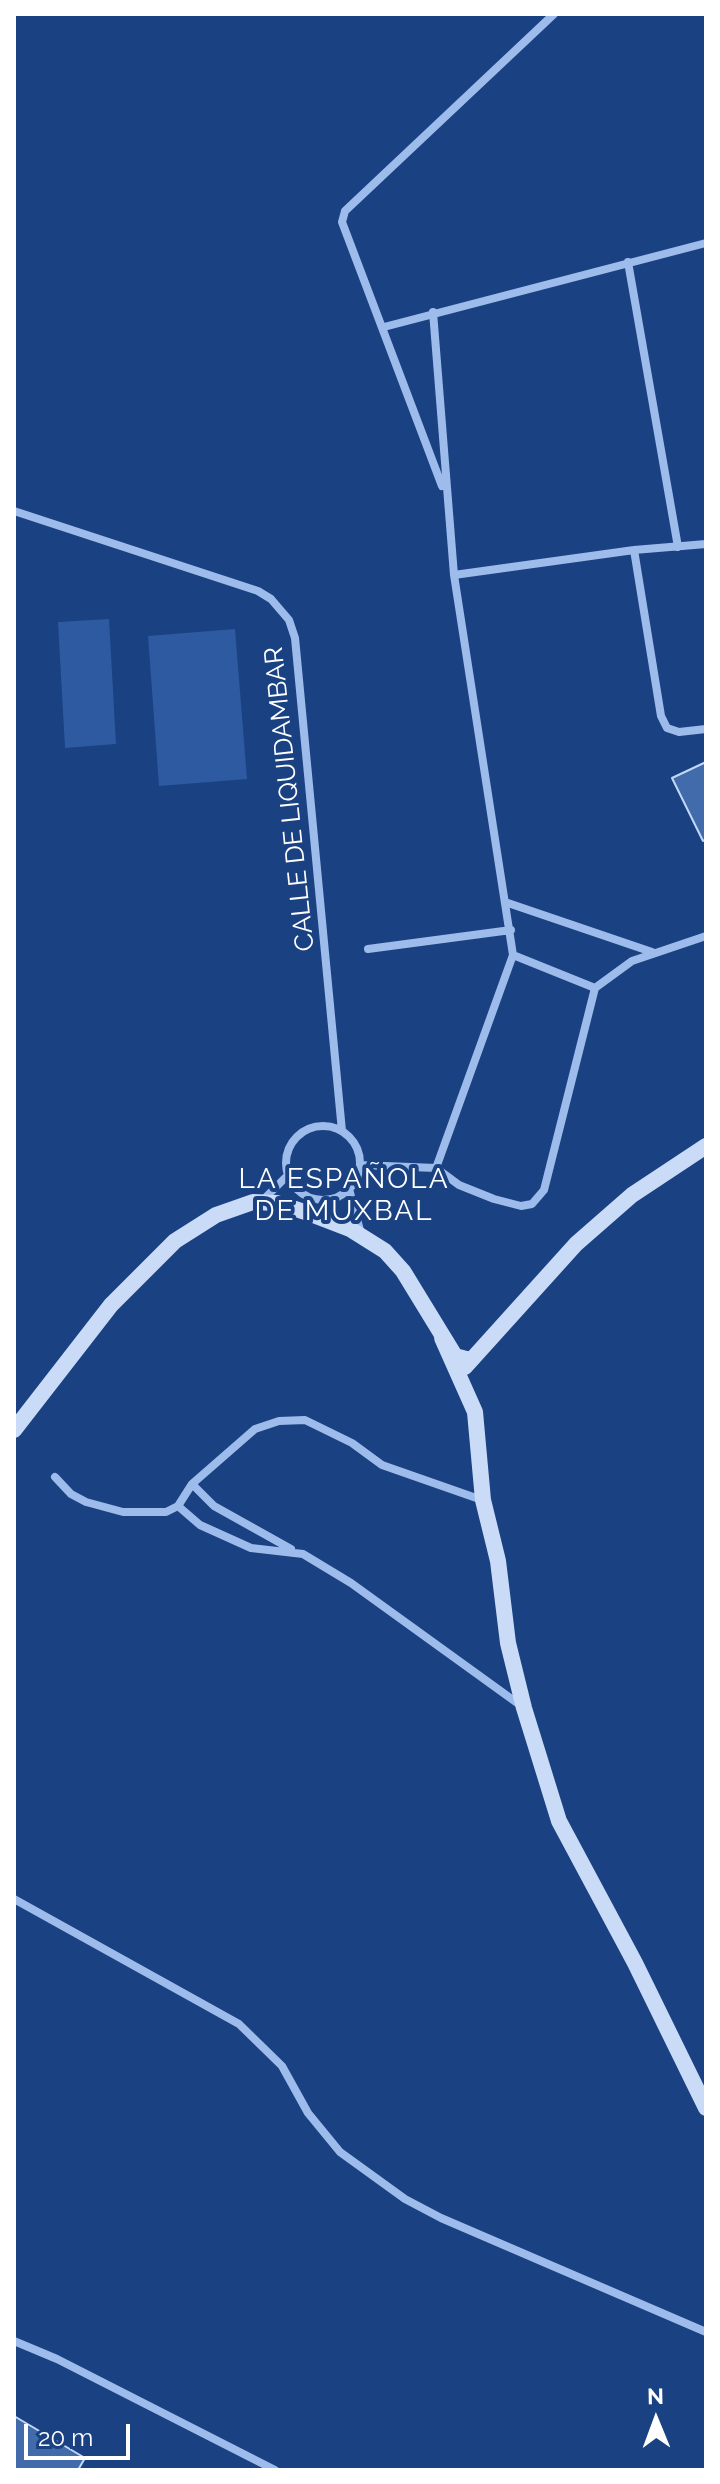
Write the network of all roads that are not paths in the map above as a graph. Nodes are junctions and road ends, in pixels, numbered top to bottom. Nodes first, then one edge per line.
1 (554, 14) edge
2 (706, 243) edge
3 (628, 262) junction
4 (433, 312) junction
5 (384, 327) junction
6 (445, 495) junction
7 (14, 511) edge
8 (706, 544) edge
9 (678, 547) junction
10 (634, 550) junction
11 (454, 575) junction
12 (706, 729) edge
13 (505, 902) junction
14 (511, 930) junction
15 (706, 936) edge
16 (368, 949) dead end
17 (653, 952) junction
18 (513, 955) junction
19 (595, 988) junction
20 (342, 1131) junction
21 (706, 1146) edge
22 (360, 1165) junction
23 (436, 1168) junction
24 (287, 1176) junction
25 (349, 1189) junction
26 (262, 1202) junction
27 (361, 1235) junction
28 (442, 1338) junction
29 (470, 1360) junction
30 (466, 1388) junction
31 (14, 1430) edge
32 (55, 1477) dead end
33 (192, 1484) junction
34 (483, 1500) junction
35 (178, 1506) junction
36 (292, 1550) junction
37 (524, 1708) junction
38 (14, 1899) edge
39 (706, 2108) edge
40 (706, 2332) edge
41 (14, 2341) edge
42 (275, 2470) edge

1 - 5 street
2 - 3 street
3 - 4 street
3 - 9 street
4 - 5 street
4 - 6 street
5 - 6 street
6 - 11 street
7 - 20 street, CALLE DE LIQUIDAMBAR
8 - 9 street
9 - 10 street
10 - 11 street
10 - 12 street
11 - 13 street
13 - 14 street
13 - 17 street
14 - 16 street
14 - 18 street
15 - 17 street
17 - 19 street
18 - 19 street
18 - 23 street
19 - 23 street
20 - 22 street
20 - 24 street
21 - 29 street
22 - 23 street
22 - 25 street
24 - 25 street
24 - 26 street
25 - 27 street
26 - 27 street
26 - 31 street
27 - 28 street
28 - 29 street
28 - 30 street
29 - 30 street
30 - 34 street
32 - 35 street
33 - 34 street
33 - 35 street
33 - 36 street
34 - 37 street
35 - 36 street
36 - 37 street
37 - 39 street
38 - 40 street
41 - 42 street

